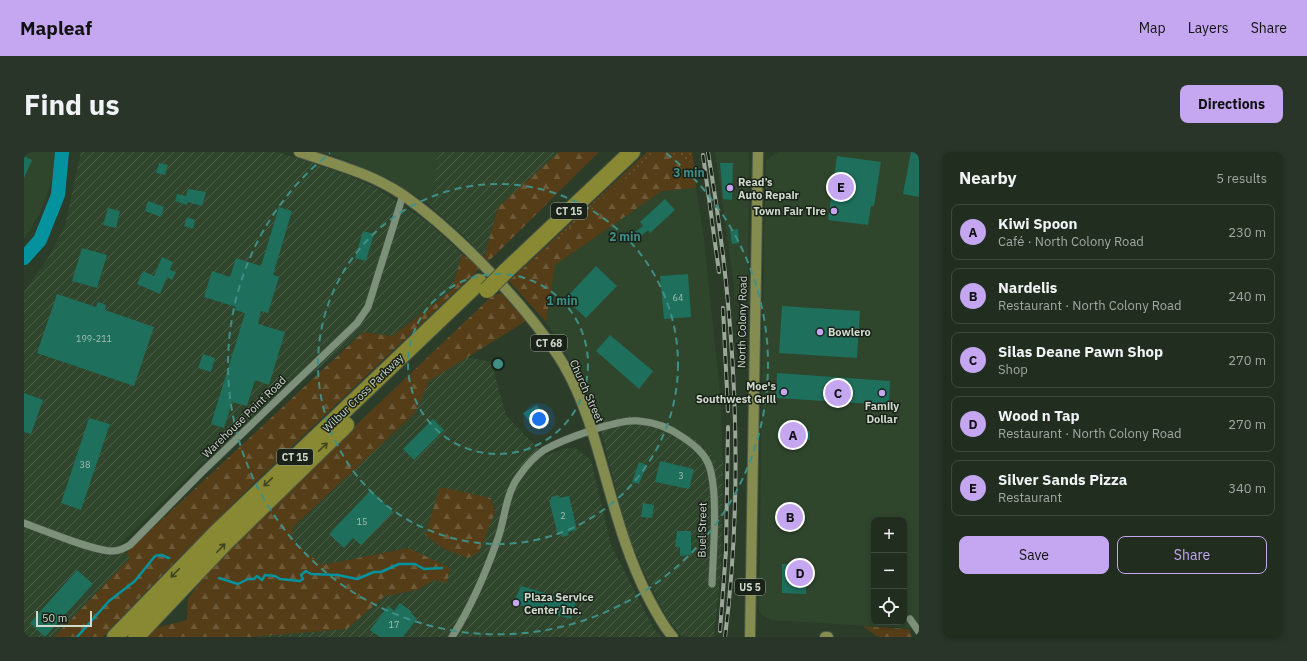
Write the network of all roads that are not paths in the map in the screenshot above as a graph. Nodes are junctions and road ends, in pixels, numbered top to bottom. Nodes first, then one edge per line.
1 (299, 152) edge
2 (616, 152) edge
3 (632, 152) edge
4 (758, 152) edge
5 (403, 195) junction
6 (502, 267) junction
7 (483, 286) junction
8 (592, 431) junction
9 (24, 523) edge
10 (712, 584) dead end
11 (910, 619) dead end
12 (919, 632) edge
13 (115, 637) edge
14 (136, 637) edge
15 (452, 637) edge
16 (673, 637) edge
17 (750, 637) edge
18 (825, 637) edge
19 (828, 637) edge

1 - 5 main road, Church Street / CT 68
2 - 6 highway, Wilbur Cross Parkway / CT 15
3 - 6 highway, Wilbur Cross Parkway / CT 15
4 - 17 main road, North Colony Road / US 5
5 - 8 main road, Church Street / CT 68
5 - 9 street, Warehouse Point Road
6 - 7 highway, Wilbur Cross Parkway / CT 15, bridge
7 -> 13 highway, Wilbur Cross Parkway / CT 15
14 -> 7 highway, Wilbur Cross Parkway / CT 15
8 - 10 street, Buel Street
8 - 15 street, Buel Street
8 - 16 main road, Church Street / CT 68
11 - 12 street
18 - 19 main road

